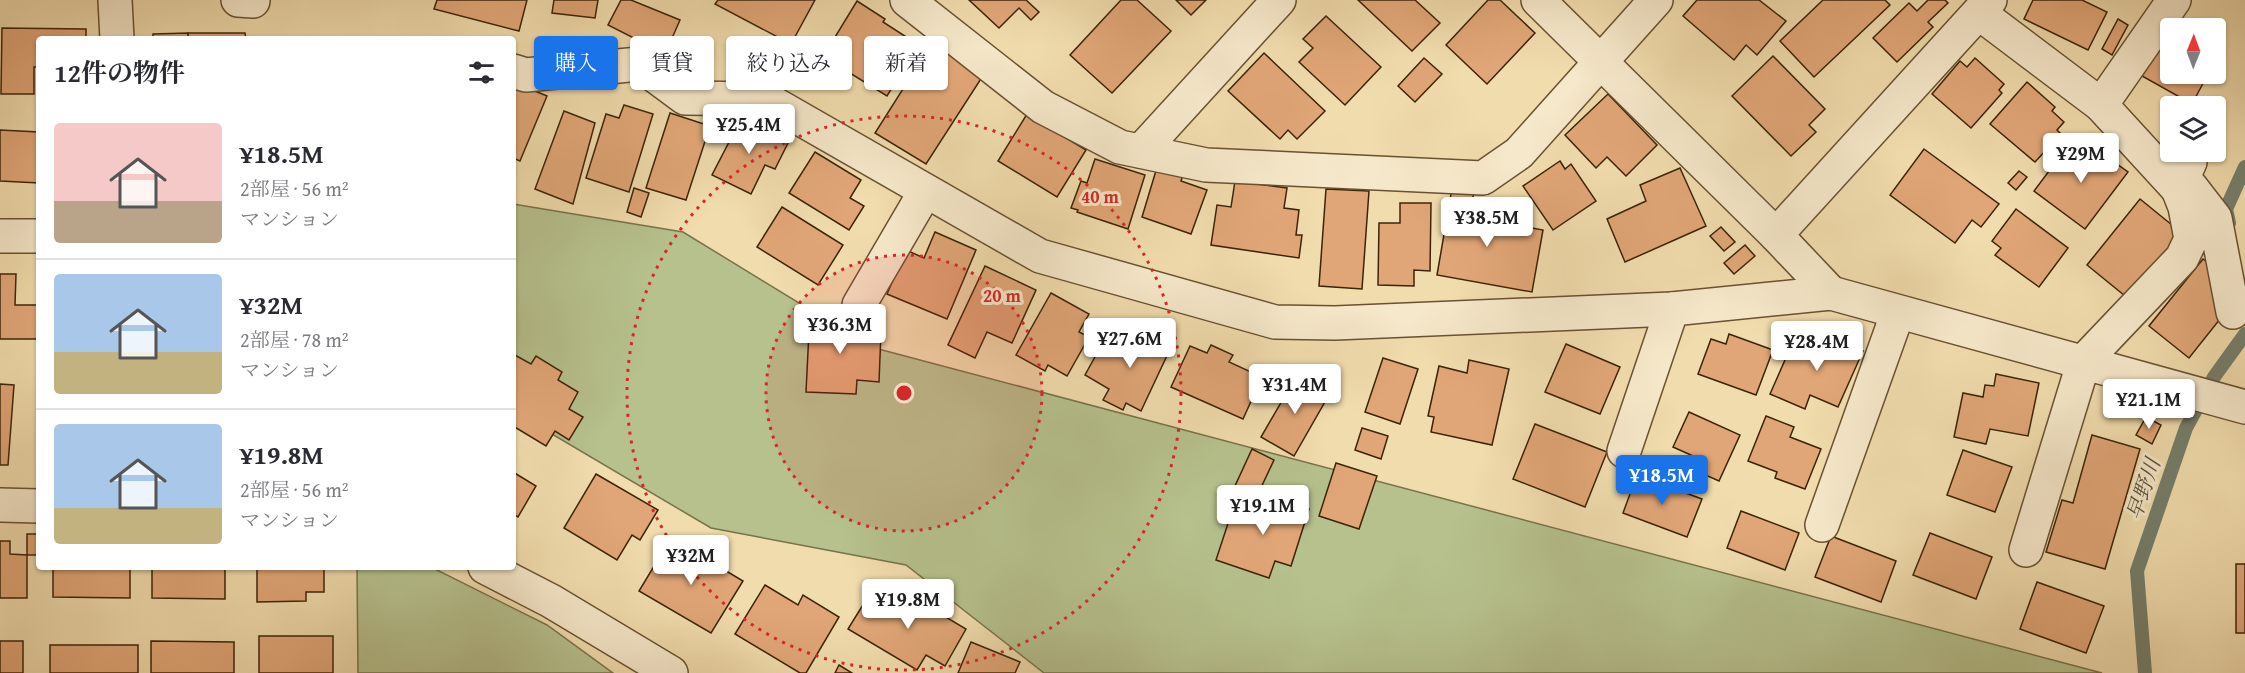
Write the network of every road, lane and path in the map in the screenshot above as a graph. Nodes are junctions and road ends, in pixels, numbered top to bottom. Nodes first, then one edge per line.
1 (115, 0) edge
2 (238, 0) edge
3 (907, 0) edge
4 (1279, 0) edge
5 (1538, 0) edge
6 (1656, 0) edge
7 (2174, 0) edge
8 (254, 1) edge
9 (1984, 7) edge
10 (117, 36) edge
11 (1599, 61) junction
12 (516, 72) edge
13 (2101, 105) junction
14 (1141, 151) junction
15 (2184, 175) junction
16 (925, 192) junction
17 (1776, 235) junction
18 (0, 236) edge
19 (36, 236) edge
20 (1831, 293) junction
21 (859, 305) dead end
22 (1672, 309) junction
23 (1898, 312) junction
24 (2233, 312) dead end
25 (2084, 361) junction
26 (2231, 403) edge
27 (1624, 450) dead end
28 (0, 505) edge
29 (36, 506) edge
30 (1822, 525) dead end
31 (2026, 550) dead end
32 (491, 570) edge
33 (671, 673) edge

1 - 10 street
2 - 8 street
3 - 14 street
4 - 14 street
5 - 11 street
6 - 11 street
7 - 13 street
9 - 13 street
9 - 17 street
11 - 14 street
11 - 17 street
12 - 16 street
13 - 15 street
15 - 24 street
15 - 25 street
16 - 21 street
16 - 22 street
17 - 20 street
18 - 19 street
20 - 22 street
20 - 23 street
22 - 27 street
23 - 25 street
23 - 30 street
25 - 26 street
25 - 31 street
28 - 29 street
32 - 33 street

